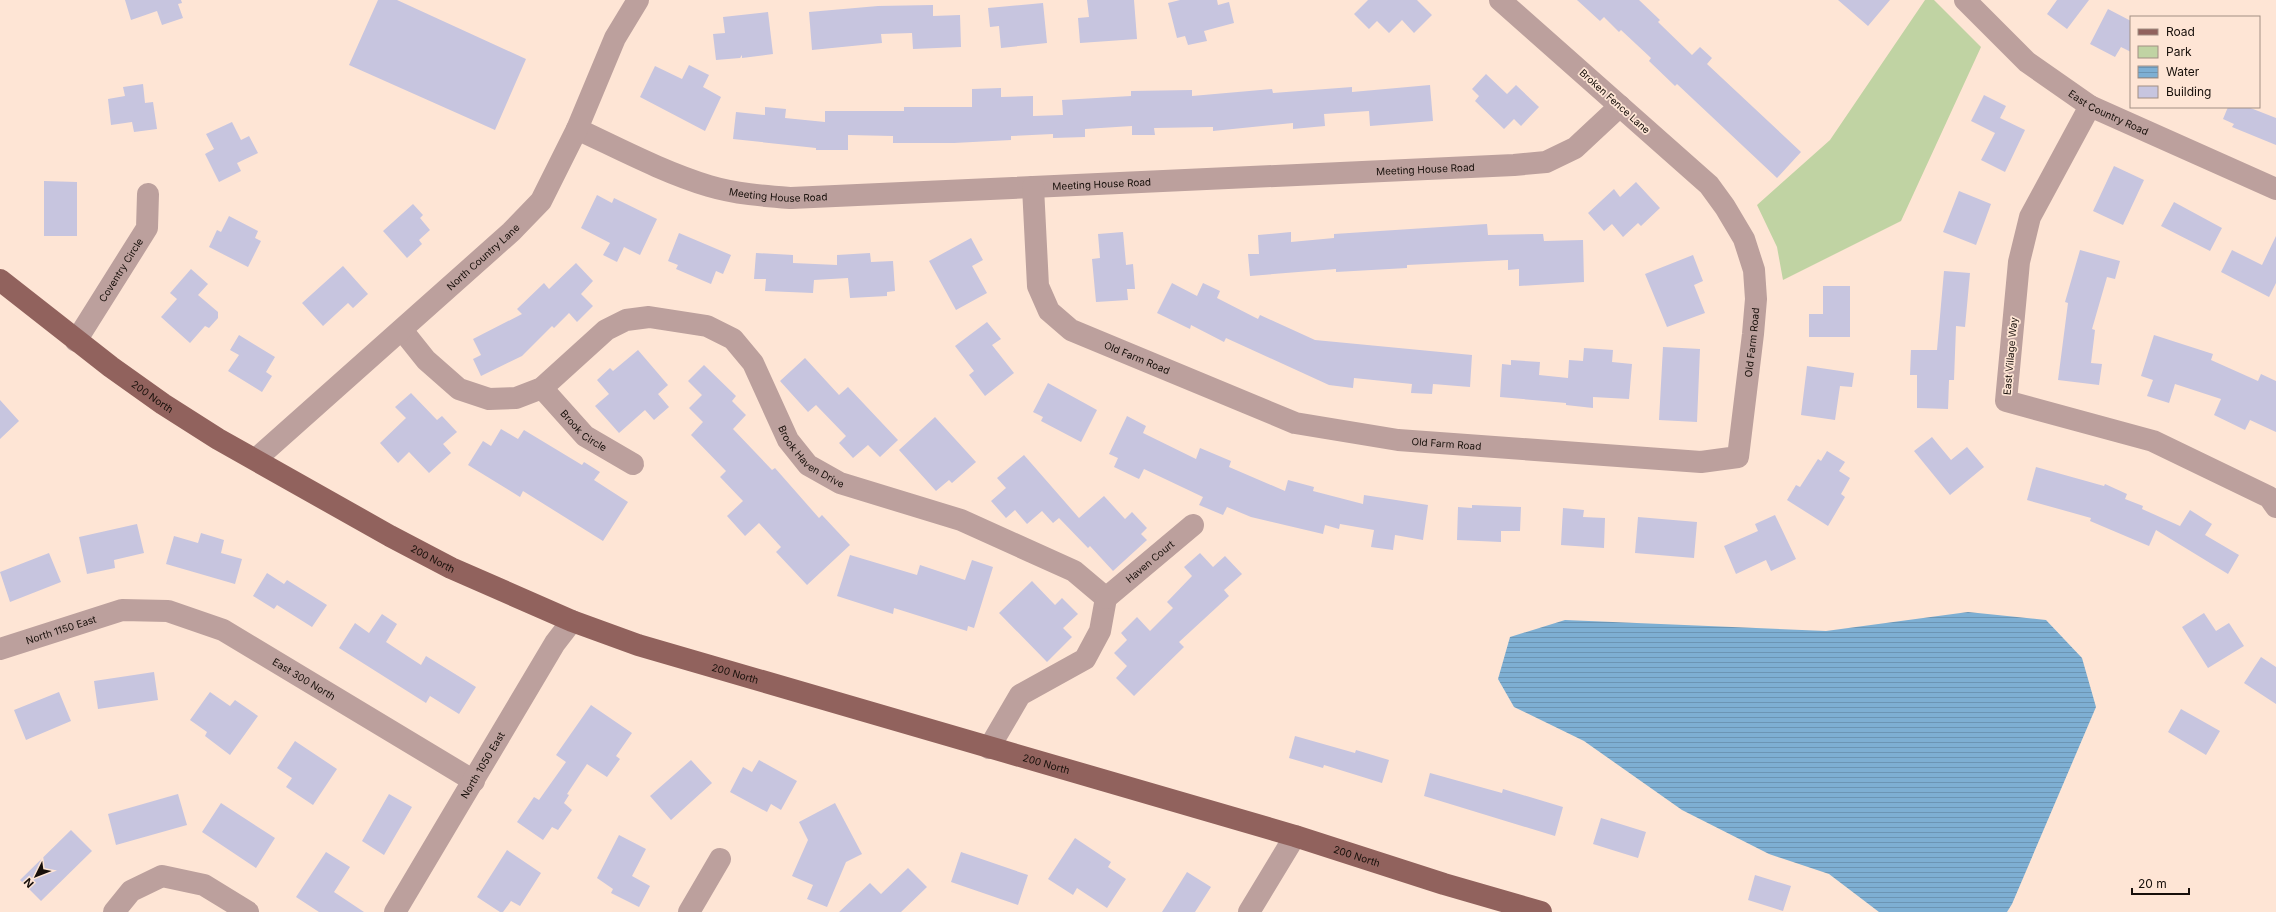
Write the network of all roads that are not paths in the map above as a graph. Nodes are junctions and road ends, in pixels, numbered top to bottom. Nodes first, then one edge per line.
1 (638, 0) edge
2 (1500, 0) edge
3 (1965, 0) edge
4 (1620, 106) junction
5 (2090, 106) junction
6 (577, 129) junction
7 (1033, 187) junction
8 (2276, 189) edge
9 (148, 194) dead end
10 (1725, 207) joint
11 (2, 285) edge
12 (402, 330) junction
13 (76, 341) junction
14 (542, 388) junction
15 (256, 459) junction
16 (633, 464) dead end
17 (2276, 507) edge
18 (1193, 525) dead end
19 (1106, 598) junction
20 (122, 610) joint
21 (572, 621) junction
22 (0, 649) edge
23 (990, 748) junction
24 (474, 781) junction
25 (1294, 836) junction
26 (720, 859) dead end
27 (114, 912) edge
28 (248, 912) edge
29 (395, 912) edge
30 (689, 912) edge
31 (1248, 912) edge
32 (1541, 912) edge

1 - 6 street, North Country Lane
2 - 4 street, Broken Fence Lane
3 - 5 street, East Country Road
4 - 7 street, Meeting House Road
4 - 10 street, Broken Fence Lane
5 - 8 street, East Country Road
5 - 17 street, East Village Way
6 - 7 street, Meeting House Road
6 - 12 street, North Country Lane
7 - 10 street, Old Farm Road
9 - 13 street, Coventry Circle
11 - 13 main road, 200 North
12 - 14 street, Brook Haven Drive
12 - 15 street, North Country Lane
13 - 15 main road, 200 North
14 - 16 street, Brook Circle
14 - 19 street, Brook Haven Drive
15 - 21 main road, 200 North
18 - 19 street, Haven Court
19 - 23 street
20 - 22 street, North 1150 East
20 - 24 street, East 300 North
21 - 23 main road, 200 North
21 - 24 street, North 1050 East
23 - 25 main road, 200 North
24 - 29 street, North 1050 East
25 - 31 street
25 - 32 main road, 200 North
26 - 30 street
27 - 28 street

